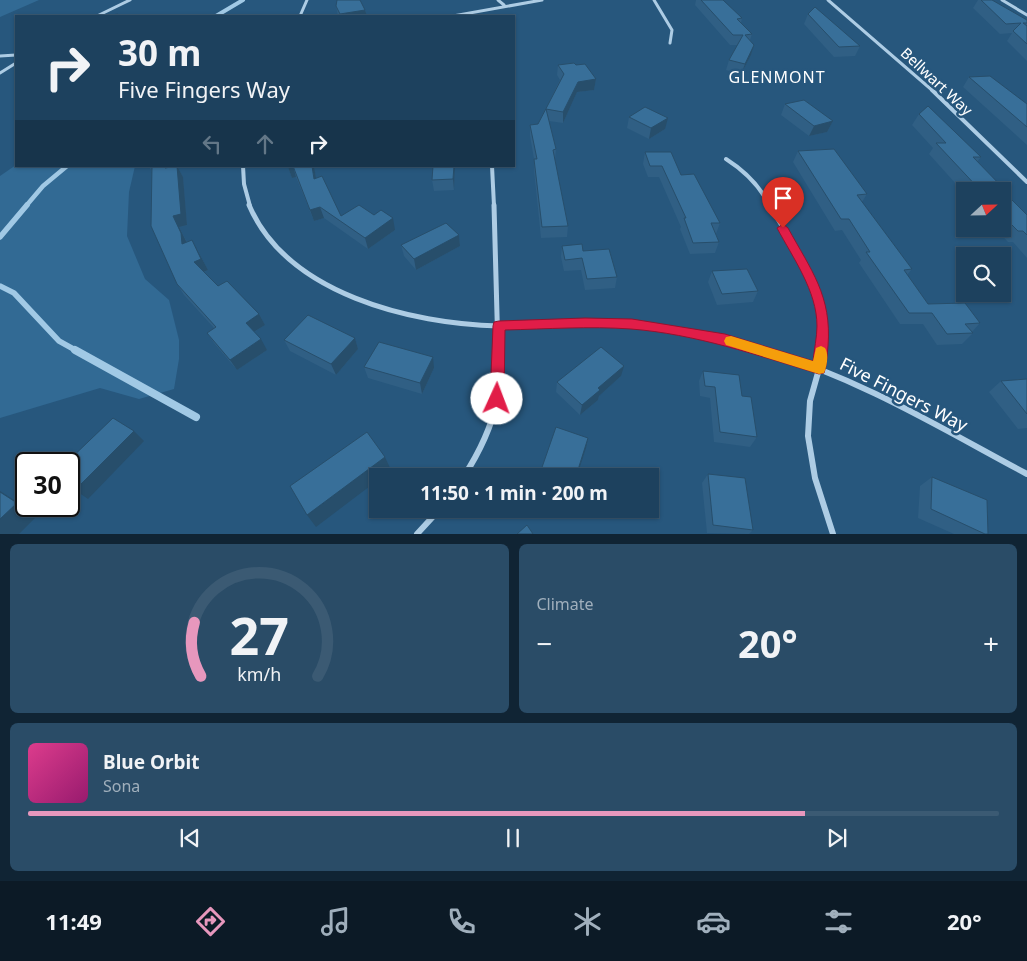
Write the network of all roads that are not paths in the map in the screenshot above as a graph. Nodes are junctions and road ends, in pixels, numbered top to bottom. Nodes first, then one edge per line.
1 (130, 0) edge
2 (307, 0) edge
3 (498, 0) edge
4 (542, 0) edge
5 (654, 0) edge
6 (828, 0) edge
7 (1002, 0) edge
8 (504, 5) junction
9 (99, 15) edge
10 (300, 15) edge
11 (458, 15) edge
12 (1027, 15) edge
13 (670, 43) dead end
14 (15, 55) edge
15 (0, 56) edge
16 (15, 64) edge
17 (0, 73) edge
18 (726, 159) dead end
19 (243, 167) edge
20 (492, 167) edge
21 (1027, 182) edge
22 (499, 326) junction
23 (819, 368) junction
24 (470, 468) edge
25 (1027, 474) edge
26 (432, 518) edge
27 (417, 534) edge
28 (834, 534) edge

1 - 9 street
2 - 10 street
3 - 8 street
4 - 8 street
5 - 13 street
6 - 21 street, Bellwart Way
7 - 12 street
8 - 11 street
14 - 15 street
16 - 17 street
18 - 23 street
19 - 22 street, Five Fingers Way
20 - 22 street
22 - 23 street, Five Fingers Way
22 - 24 street
23 - 25 street, Five Fingers Way
23 - 28 street
26 - 27 street

